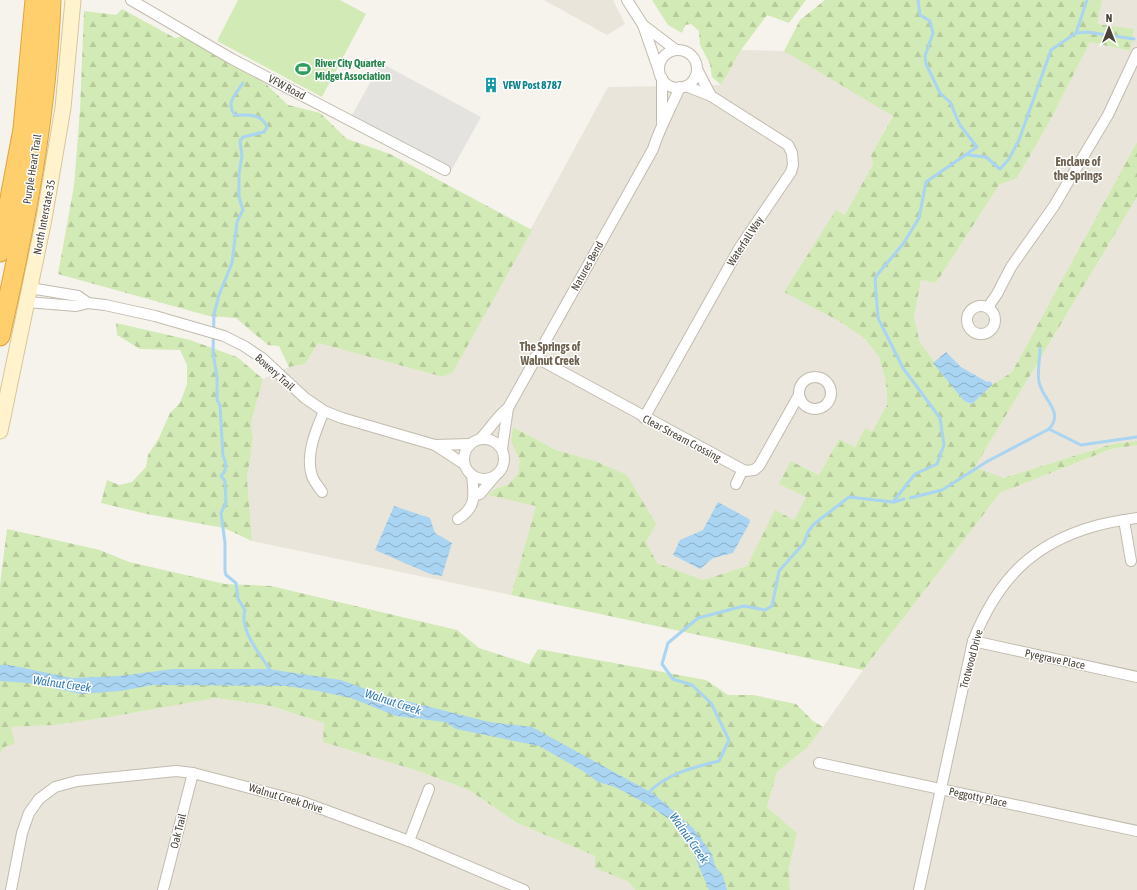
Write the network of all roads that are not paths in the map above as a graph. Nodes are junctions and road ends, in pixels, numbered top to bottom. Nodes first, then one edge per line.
1 (34, 0) edge
2 (51, 0) edge
3 (73, 0) edge
4 (131, 0) edge
5 (627, 0) edge
6 (643, 25) junction
7 (676, 50) junction
8 (1137, 53) edge
9 (697, 69) junction
10 (661, 74) junction
11 (683, 86) junction
12 (711, 96) junction
13 (662, 122) junction
14 (445, 170) dead end
15 (0, 252) edge
16 (28, 295) junction
17 (88, 303) junction
18 (988, 308) dead end
19 (0, 336) edge
20 (535, 357) junction
21 (799, 395) dead end
22 (508, 408) junction
23 (324, 411) junction
24 (644, 418) junction
25 (0, 431) edge
26 (480, 439) junction
27 (470, 444) junction
28 (435, 445) junction
29 (502, 449) junction
30 (464, 464) junction
31 (742, 471) junction
32 (472, 475) junction
33 (495, 476) junction
34 (736, 484) dead end
35 (322, 492) dead end
36 (475, 495) junction
37 (1137, 518) edge
38 (458, 519) dead end
39 (1124, 520) junction
40 (1131, 561) dead end
41 (973, 641) junction
42 (1137, 677) edge
43 (819, 763) dead end
44 (192, 772) junction
45 (940, 788) junction
46 (429, 789) dead end
47 (1137, 831) edge
48 (410, 841) junction
49 (11, 890) edge
50 (163, 890) edge
51 (524, 890) edge
52 (919, 890) edge

1 - 15 highway, Purple Heart Trail
2 - 19 highway, Purple Heart Trail
3 - 16 main road, North Interstate 35
4 - 14 street, VFW Road
5 - 6 street, Natures Bend
6 - 7 street, Natures Bend
6 - 10 street, Natures Bend
7 - 9 street
7 - 10 street
8 - 18 street
9 - 11 street
9 - 12 street
10 - 11 street
10 - 13 street, Natures Bend
11 - 12 street, Waterfall Way
11 - 13 street, Natures Bend
12 - 24 street, Waterfall Way
13 - 20 street, Natures Bend
16 - 17 street, Bowery Trail
16 - 17 street, Bowery Trail
16 - 25 main road, North Interstate 35
17 - 23 street, Bowery Trail
20 - 22 street, Natures Bend
20 - 24 street, Clear Stream Crossing
21 - 31 street
22 - 26 street, Natures Bend
22 - 29 street, Natures Bend
23 - 28 street, Bowery Trail
23 - 35 street
24 - 31 street, Clear Stream Crossing
26 - 27 street
26 - 29 street
27 - 28 street, Bowery Trail
27 - 30 street
28 - 30 street, Bowery Trail
29 - 33 street
30 - 32 street
31 - 34 street
32 - 33 street
32 - 36 street
33 - 36 street
36 - 38 street
37 - 39 street, Trotwood Drive
39 - 40 street
39 - 41 street, Trotwood Drive
41 - 42 street, Pyegrave Place
41 - 45 street, Trotwood Drive
43 - 45 street, Peggotty Place
44 - 48 street, Walnut Creek Drive
44 - 49 street, Walnut Creek Drive
44 - 50 street, Oak Trail
45 - 47 street, Peggotty Place
45 - 52 street, Trotwood Drive
46 - 48 street
48 - 51 street, Walnut Creek Drive

